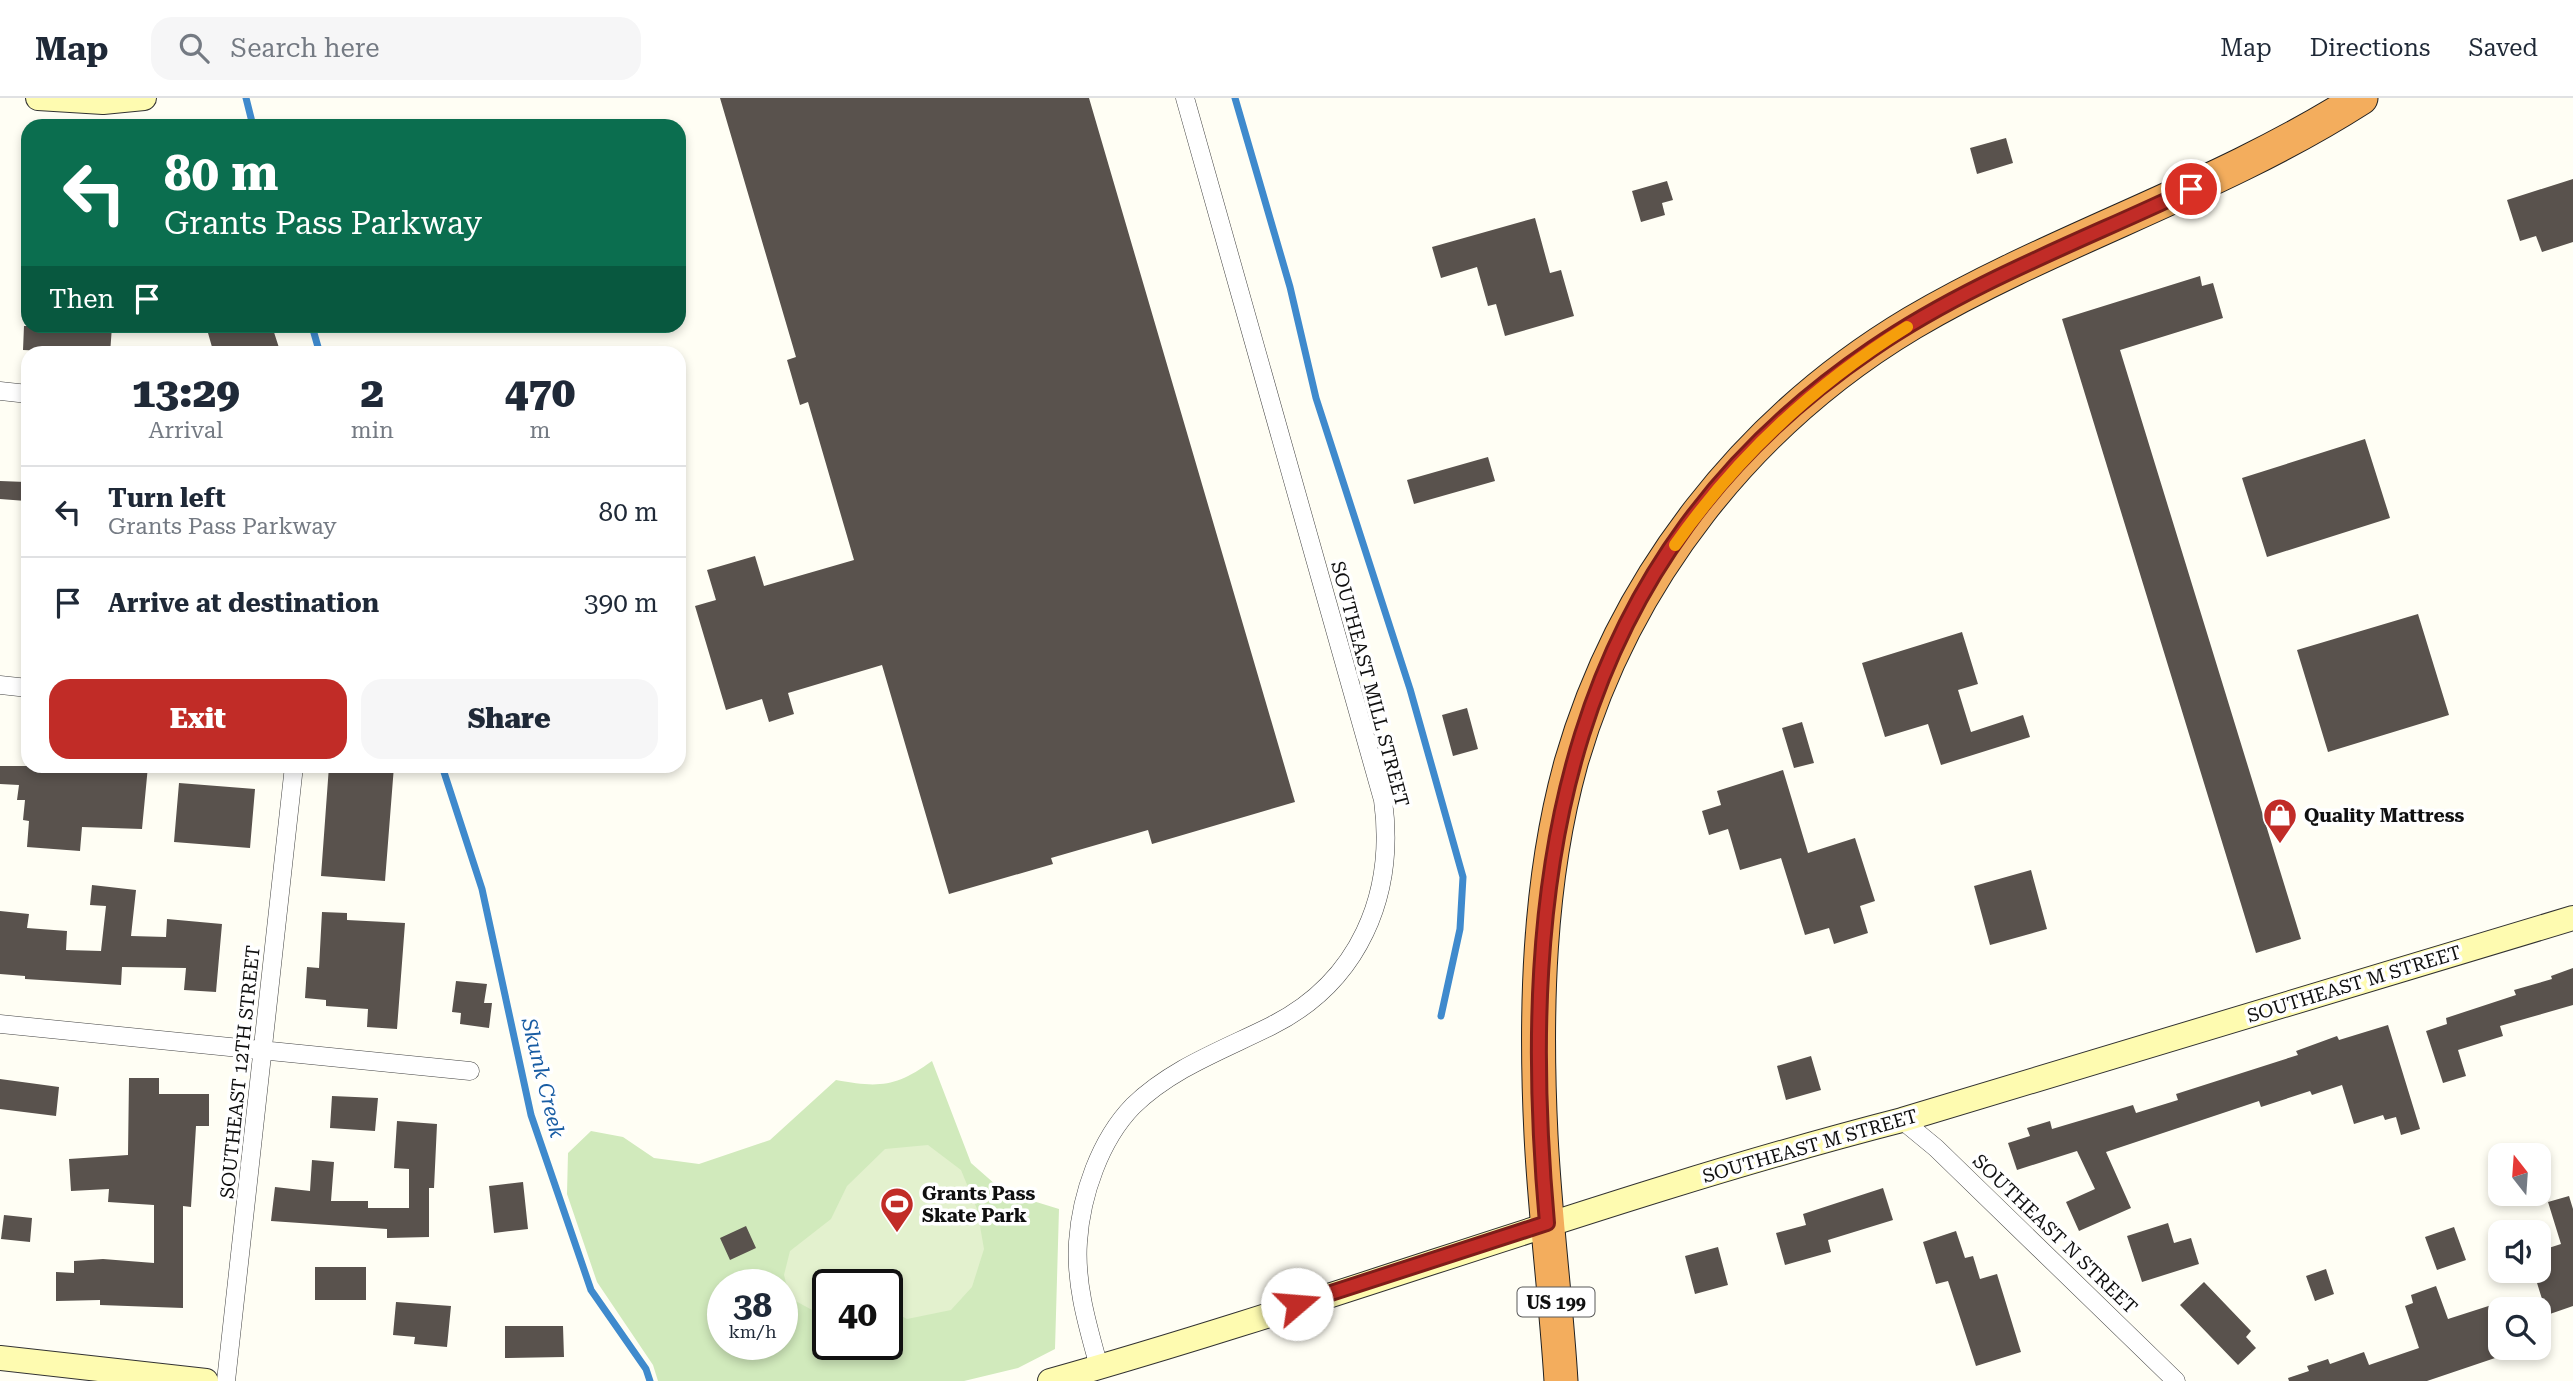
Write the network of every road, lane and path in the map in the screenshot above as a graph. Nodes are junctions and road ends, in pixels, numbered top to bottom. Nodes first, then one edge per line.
1 (38, 98) edge
2 (144, 98) edge
3 (1185, 98) edge
4 (2361, 98) edge
5 (0, 391) edge
6 (21, 393) edge
7 (0, 685) edge
8 (21, 687) edge
9 (293, 773) edge
10 (2573, 918) edge
11 (0, 1024) edge
12 (264, 1051) junction
13 (470, 1071) dead end
14 (1902, 1120) junction
15 (1547, 1223) junction
16 (0, 1358) edge
17 (1099, 1367) junction
18 (206, 1381) edge
19 (226, 1381) edge
20 (1050, 1381) edge
21 (1560, 1381) edge
22 (2176, 1381) edge

1 - 2 street
3 - 17 street, SOUTHEAST MILL STREET
4 - 15 highway, US 199
5 - 6 street
7 - 8 street
9 - 12 street, SOUTHEAST 12TH STREET
10 - 14 street, SOUTHEAST M STREET
11 - 12 street
12 - 13 street
12 - 19 street, SOUTHEAST 12TH STREET
14 - 15 street, SOUTHEAST M STREET
14 - 22 street, SOUTHEAST N STREET
15 - 17 street, SOUTHEAST M STREET
15 - 21 highway, US 199
16 - 18 street
17 - 20 street, SOUTHEAST M STREET

